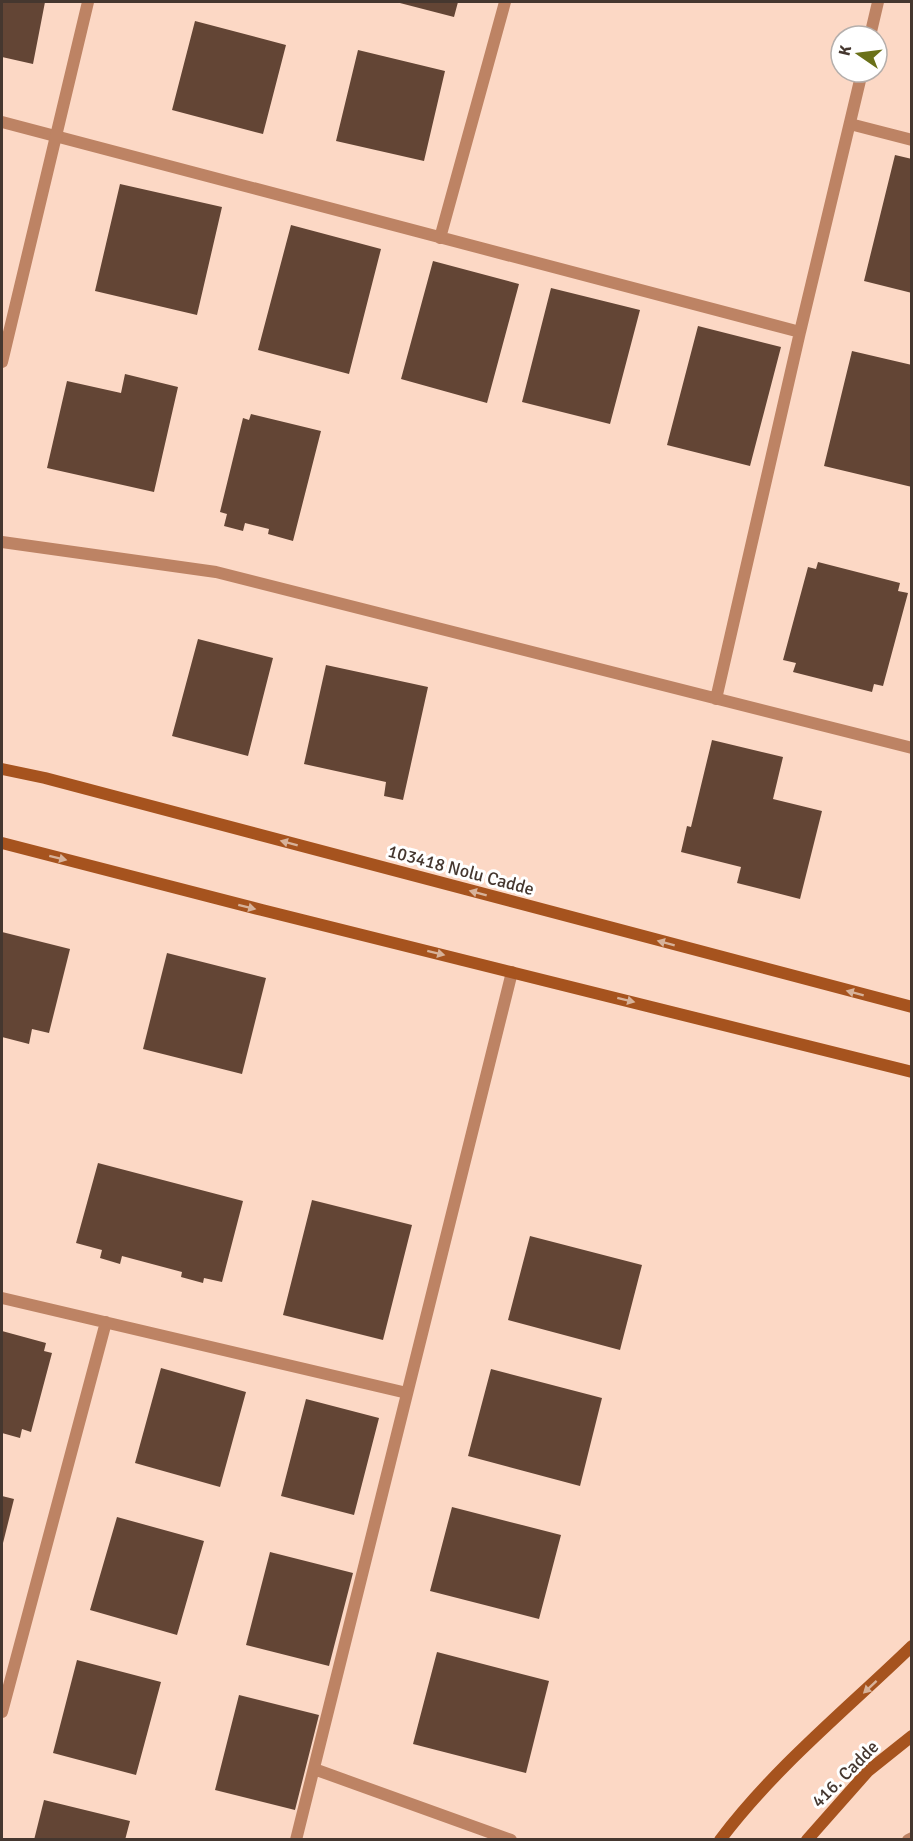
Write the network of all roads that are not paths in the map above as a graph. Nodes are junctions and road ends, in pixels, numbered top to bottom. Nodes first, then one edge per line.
1 (88, 2) edge
2 (505, 2) edge
3 (878, 2) edge
4 (873, 24) edge
5 (859, 84) edge
6 (2, 122) edge
7 (850, 124) junction
8 (56, 136) junction
9 (912, 140) edge
10 (440, 238) junction
11 (800, 332) junction
12 (2, 362) edge
13 (2, 542) edge
14 (716, 699) junction
15 (912, 747) edge
16 (2, 769) edge
17 (2, 843) edge
18 (512, 972) junction
19 (912, 1007) edge
20 (912, 1072) edge
21 (2, 1298) edge
22 (106, 1322) junction
23 (407, 1393) junction
24 (912, 1646) edge
25 (2, 1712) edge
26 (912, 1736) edge
27 (314, 1769) junction
28 (296, 1839) edge
29 (511, 1839) edge
30 (720, 1839) edge
31 (807, 1839) edge

1 - 8 street
2 - 10 street
3 - 4 street
5 - 7 street
6 - 8 street
7 - 9 street
7 - 11 street
8 - 10 street
8 - 12 street
10 - 11 street
11 - 14 street
13 - 14 street
14 - 15 street
19 -> 16 main road, 103418 Nolu Cadde
17 -> 18 main road
18 -> 20 main road
18 - 23 street
21 - 22 street
22 - 23 street
22 - 25 street
23 - 27 street
24 -> 30 main road
26 - 31 main road, 416. Cadde
27 - 28 street
27 - 29 street

